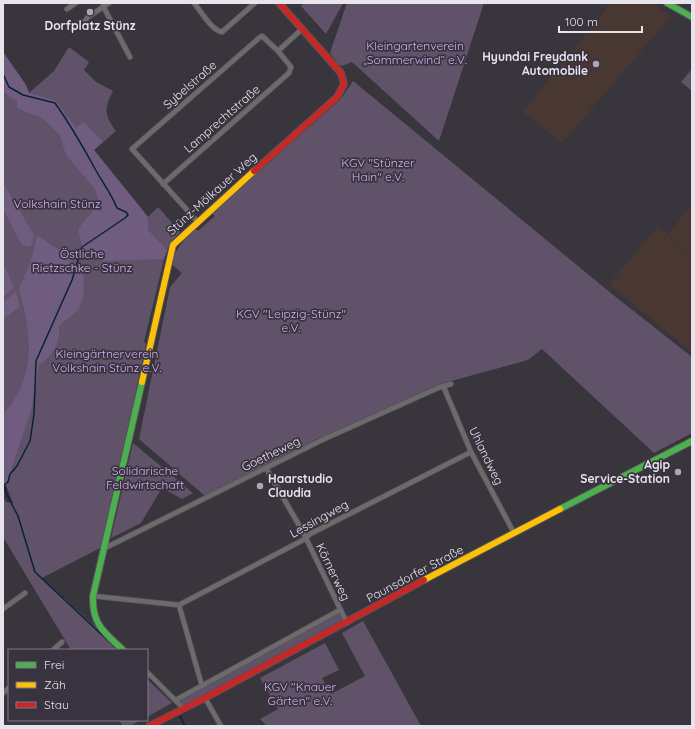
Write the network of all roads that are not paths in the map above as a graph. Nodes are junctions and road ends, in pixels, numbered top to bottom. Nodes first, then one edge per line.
1 (76, 3) edge
2 (109, 3) edge
3 (194, 3) edge
4 (256, 3) edge
5 (279, 3) edge
6 (668, 3) edge
7 (103, 6) junction
8 (67, 9) dead end
9 (692, 17) edge
10 (80, 27) dead end
11 (302, 29) junction
12 (278, 51) junction
13 (130, 57) dead end
14 (163, 184) junction
15 (197, 221) junction
16 (451, 384) dead end
17 (443, 387) junction
18 (692, 441) edge
19 (471, 452) junction
20 (266, 468) junction
21 (514, 533) junction
22 (305, 539) junction
23 (103, 549) junction
24 (25, 593) dead end
25 (93, 596) junction
26 (179, 605) junction
27 (3, 609) edge
28 (340, 610) junction
29 (347, 623) junction
30 (62, 642) dead end
31 (54, 649) edge
32 (123, 649) edge
33 (148, 673) edge
34 (202, 686) junction
35 (205, 698) junction
36 (176, 700) junction
37 (183, 708) junction
38 (149, 726) edge
39 (221, 726) edge

1 - 8 street
2 - 7 street
3 - 4 street
5 - 11 street
6 - 9 street
7 - 10 street
7 - 13 street
11 - 12 street
11 - 15 street, Stünz-Mölkauer Weg
12 - 14 street, Lamprechtstraße
12 - 14 street, Sybelstraße
14 - 15 street
15 - 23 street, Stünz-Mölkauer Weg
16 - 17 street, Goetheweg
17 - 19 street, Uhlandweg
17 - 20 street, Goetheweg
18 - 21 street, Paunsdorfer Straße
19 - 21 street, Uhlandweg
19 - 22 street, Lessingweg
20 - 22 street, Körnerweg
20 - 23 street, Goetheweg
21 - 29 street, Paunsdorfer Straße
22 - 26 street, Lessingweg
22 - 28 street, Körnerweg
23 - 25 street, Stünz-Mölkauer Weg
24 - 27 street
25 - 26 street
25 - 32 street, Stünz-Mölkauer Weg
26 - 34 street
28 - 29 street, Körnerweg
28 - 34 street
29 - 35 street, Paunsdorfer Straße
30 - 31 street
33 - 36 street
34 - 36 street
35 - 37 street, Paunsdorfer Straße
35 - 39 street
36 - 37 street
37 - 38 street, Paunsdorfer Straße

